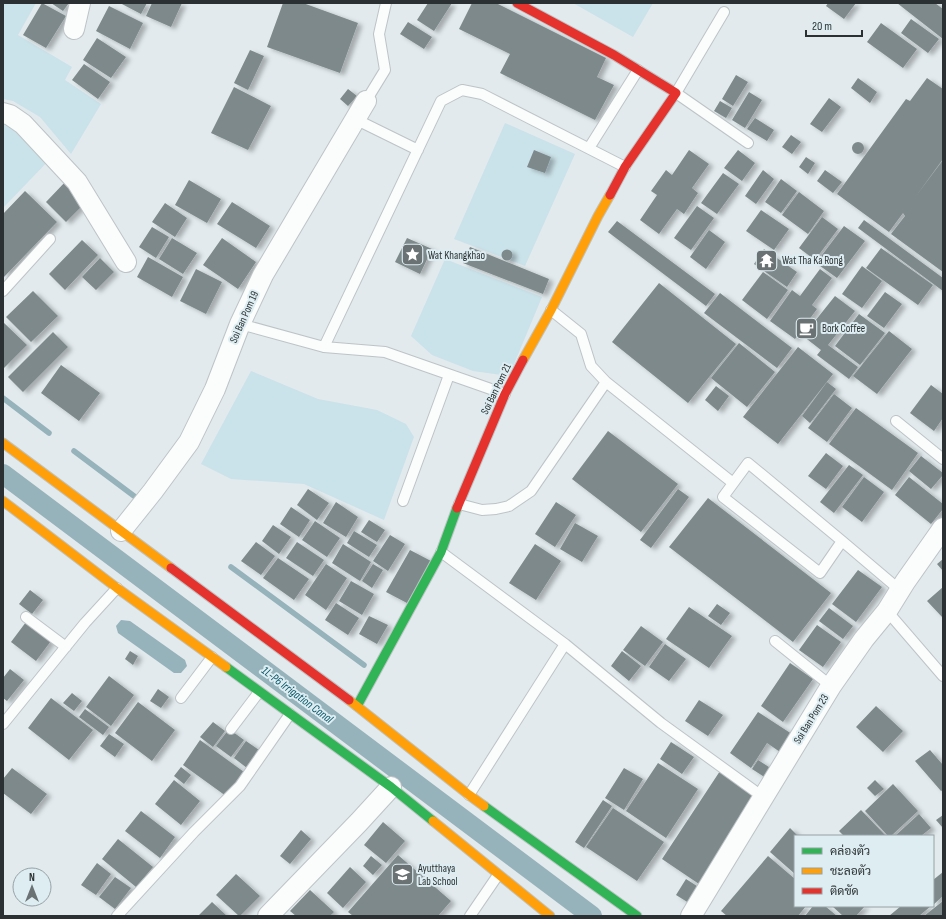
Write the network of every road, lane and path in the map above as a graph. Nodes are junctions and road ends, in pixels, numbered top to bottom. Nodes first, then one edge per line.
1 (80, 3) edge
2 (386, 3) edge
3 (518, 3) edge
4 (724, 12) dead end
5 (74, 29) dead end
6 (638, 70) junction
7 (676, 93) junction
8 (366, 101) joint
9 (3, 113) edge
10 (355, 119) junction
11 (748, 143) dead end
12 (589, 148) junction
13 (418, 150) junction
14 (625, 166) junction
15 (50, 239) dead end
16 (126, 262) dead end
17 (3, 291) edge
18 (551, 310) junction
19 (240, 324) junction
20 (324, 347) junction
21 (449, 375) junction
22 (606, 382) junction
23 (505, 394) junction
24 (896, 420) dead end
25 (3, 443) edge
26 (943, 458) edge
27 (733, 483) junction
28 (403, 501) dead end
29 (3, 502) edge
30 (459, 504) junction
31 (943, 528) edge
32 (121, 532) junction
33 (842, 541) junction
34 (441, 552) junction
35 (117, 588) junction
36 (901, 591) junction
37 (887, 611) junction
38 (26, 617) dead end
39 (775, 641) dead end
40 (565, 644) junction
41 (66, 647) junction
42 (212, 657) junction
43 (943, 676) edge
44 (831, 686) junction
45 (259, 692) junction
46 (181, 698) dead end
47 (357, 706) junction
48 (290, 714) junction
49 (3, 724) edge
50 (231, 729) dead end
51 (391, 787) junction
52 (469, 795) junction
53 (763, 797) junction
54 (498, 874) junction
55 (117, 916) edge
56 (268, 916) edge
57 (470, 916) edge
58 (550, 916) edge
59 (637, 916) edge
60 (691, 916) edge

1 - 5 street
2 - 8 lane
3 - 6 street
4 - 7 lane
6 - 7 street
6 - 12 lane
7 - 11 lane
7 - 14 street, Soi Ban Pom 21
8 - 10 street, Soi Ban Pom 19
9 - 16 street
10 - 13 lane
10 - 19 street, Soi Ban Pom 19
12 - 13 lane
12 - 14 lane
13 - 20 lane
14 - 18 street, Soi Ban Pom 21
15 - 17 lane
18 - 22 lane
18 - 23 street, Soi Ban Pom 21
19 - 20 lane
19 - 32 street, Soi Ban Pom 19
20 - 21 lane
21 - 23 lane
21 - 28 lane
22 - 27 lane
22 - 30 lane
23 - 30 street, Soi Ban Pom 21
24 - 26 lane
25 - 32 street
27 - 33 lane
27 - 33 lane
29 - 35 street
30 - 34 street, Soi Ban Pom 21
31 - 36 street, Soi Ban Pom 23
32 - 47 street
33 - 36 lane
34 - 40 lane
34 - 47 street, Soi Ban Pom 21
35 - 41 lane
35 - 42 street
36 - 37 street, Soi Ban Pom 23
37 - 43 lane
37 - 44 street, Soi Ban Pom 23
38 - 41 lane
39 - 44 lane
40 - 52 lane
40 - 53 lane
41 - 49 lane
42 - 45 street
42 - 46 lane
44 - 53 street, Soi Ban Pom 23
45 - 48 street
45 - 50 lane
47 - 52 street
48 - 51 street
48 - 55 lane
51 - 54 street
51 - 56 street
52 - 59 street
53 - 60 street, Soi Ban Pom 23
54 - 57 lane
54 - 58 street

